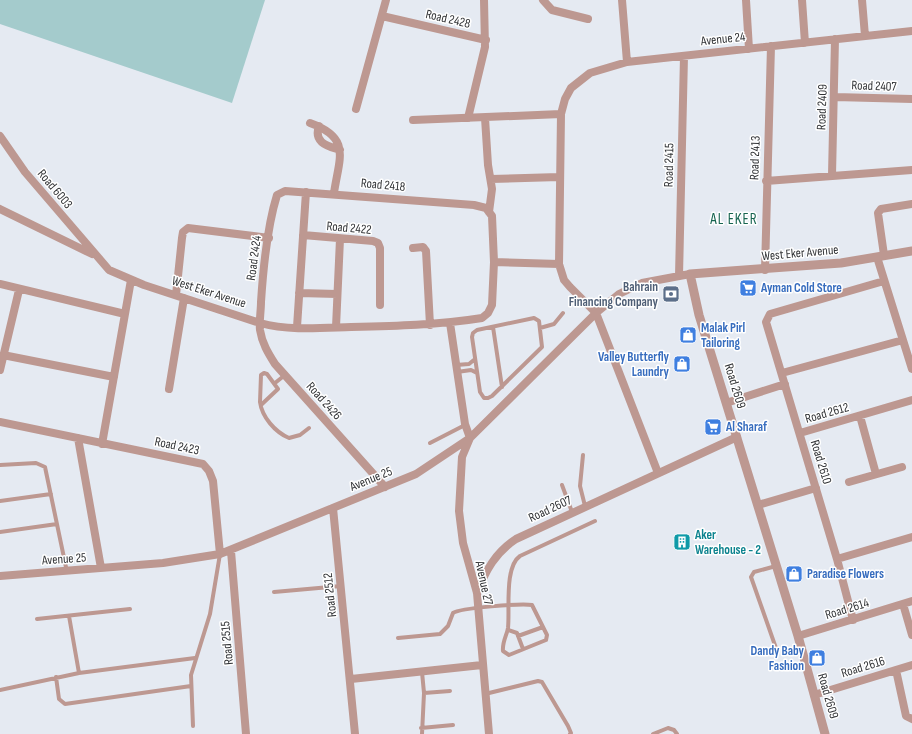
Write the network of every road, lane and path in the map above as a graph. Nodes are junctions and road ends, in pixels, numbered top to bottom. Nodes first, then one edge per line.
1 (386, 0) edge
2 (484, 0) edge
3 (543, 0) edge
4 (622, 0) edge
5 (746, 0) edge
6 (802, 0) edge
7 (862, 0) edge
8 (382, 16) junction
9 (588, 19) dead end
10 (912, 31) edge
11 (864, 36) junction
12 (835, 39) junction
13 (486, 40) junction
14 (805, 43) junction
15 (771, 46) junction
16 (749, 49) junction
17 (684, 56) junction
18 (626, 62) junction
19 (835, 97) junction
20 (912, 99) edge
21 (356, 109) dead end
22 (561, 114) junction
23 (468, 118) junction
24 (485, 118) junction
25 (413, 120) dead end
26 (310, 123) dead end
27 (319, 126) junction
28 (0, 136) edge
29 (340, 150) junction
30 (912, 170) edge
31 (832, 175) junction
32 (559, 177) junction
33 (491, 179) junction
34 (766, 181) junction
35 (306, 192) junction
36 (334, 193) junction
37 (276, 198) joint
38 (912, 204) edge
39 (0, 209) edge
40 (489, 212) junction
41 (303, 236) junction
42 (269, 238) junction
43 (340, 239) junction
44 (413, 248) dead end
45 (912, 251) edge
46 (95, 255) junction
47 (881, 256) junction
48 (494, 262) junction
49 (559, 264) junction
50 (765, 270) junction
51 (690, 274) junction
52 (679, 276) junction
53 (131, 280) junction
54 (884, 281) junction
55 (0, 284) edge
56 (19, 290) junction
57 (299, 293) junction
58 (337, 294) junction
59 (176, 295) junction
60 (184, 298) junction
61 (380, 305) dead end
62 (563, 313) dead end
63 (125, 314) junction
64 (596, 314) junction
65 (260, 323) junction
66 (450, 323) junction
67 (430, 325) junction
68 (297, 327) junction
69 (336, 327) junction
70 (493, 327) junction
71 (540, 328) junction
72 (903, 340) junction
73 (4, 355) junction
74 (475, 359) junction
75 (457, 369) junction
76 (912, 369) edge
77 (0, 370) edge
78 (477, 373) junction
79 (782, 373) junction
80 (285, 375) junction
81 (114, 377) junction
82 (275, 383) junction
83 (785, 384) junction
84 (502, 386) junction
85 (168, 389) dead end
86 (912, 400) edge
87 (726, 403) junction
88 (261, 405) junction
89 (860, 416) junction
90 (0, 422) edge
91 (465, 424) junction
92 (308, 428) dead end
93 (800, 433) junction
94 (737, 437) junction
95 (78, 438) junction
96 (470, 438) junction
97 (430, 443) dead end
98 (102, 444) junction
99 (583, 455) dead end
100 (0, 465) edge
101 (902, 467) dead end
102 (658, 473) junction
103 (876, 474) junction
104 (849, 482) dead end
105 (562, 485) dead end
106 (385, 487) junction
107 (816, 488) junction
108 (51, 494) junction
109 (0, 501) edge
110 (758, 505) junction
111 (585, 506) junction
112 (333, 508) junction
113 (572, 512) junction
114 (595, 522) dead end
115 (56, 524) junction
116 (0, 532) edge
117 (912, 537) edge
118 (231, 551) junction
119 (220, 554) junction
120 (837, 559) junction
121 (776, 566) junction
122 (101, 568) junction
123 (67, 572) junction
124 (0, 576) edge
125 (341, 586) junction
126 (274, 592) dead end
127 (477, 593) junction
128 (912, 601) edge
129 (903, 604) junction
130 (508, 606) junction
131 (478, 608) junction
132 (130, 609) dead end
133 (69, 616) junction
134 (37, 619) dead end
135 (853, 620) junction
136 (543, 627) junction
137 (508, 630) junction
138 (912, 635) edge
139 (518, 636) junction
140 (798, 636) junction
141 (398, 638) dead end
142 (524, 649) junction
143 (777, 651) dead end
144 (195, 658) junction
145 (482, 665) junction
146 (912, 665) edge
147 (896, 670) junction
148 (422, 672) junction
149 (79, 673) junction
150 (56, 677) junction
151 (351, 679) junction
152 (191, 686) junction
153 (0, 690) edge
154 (450, 691) dead end
155 (424, 693) junction
156 (485, 694) junction
157 (814, 695) junction
158 (912, 719) edge
159 (453, 725) dead end
160 (193, 726) dead end
161 (421, 728) junction
162 (246, 734) edge
163 (355, 734) edge
164 (422, 734) edge
165 (489, 734) edge
166 (571, 734) edge
167 (653, 734) edge
168 (676, 734) edge
169 (825, 734) edge

1 - 8 street
2 - 13 street, Road 2428
3 - 9 street
4 - 18 street
5 - 16 street
6 - 14 street
7 - 11 street
8 - 13 street, Road 2428
8 - 21 street
10 - 11 street, Avenue 24
11 - 12 street, Avenue 24
12 - 14 street, Avenue 24
12 - 19 street, Road 2409
13 - 23 street, Road 2428
14 - 15 street, Avenue 24
15 - 16 street, Avenue 24
15 - 34 street, Road 2413
16 - 17 street, Avenue 24
17 - 18 street, Avenue 24
17 - 52 street, Road 2415
18 - 22 street, Avenue 24
19 - 20 street, Road 2407
19 - 31 street, Road 2409
22 - 24 street
22 - 32 street, Avenue 24
23 - 24 street
23 - 25 street
24 - 33 street
26 - 27 street
27 - 29 street
27 - 29 street
28 - 46 street, Road 6003
29 - 36 street
30 - 31 street
31 - 34 street
32 - 33 street
32 - 49 street, Avenue 24
33 - 40 street
34 - 50 street, Road 2413
35 - 36 street, Road 2418
35 - 37 street, Road 2418
35 - 41 street
36 - 40 street, Road 2418
37 - 42 street, Road 2424
38 - 47 street
39 - 46 street, West Eker Avenue
40 - 48 street
41 - 43 street, Road 2422
41 - 57 street
42 - 59 street
42 - 65 street, Road 2424
43 - 58 street
43 - 61 street, Road 2422
44 - 67 street
45 - 47 street, West Eker Avenue
46 - 53 street, West Eker Avenue
47 - 50 street, West Eker Avenue
47 - 54 street
48 - 49 street
48 - 66 street
49 - 64 street, Avenue 24
50 - 51 street, West Eker Avenue
51 - 52 street, Avenue 25
51 - 87 street, Road 2609
52 - 64 street, Avenue 25
53 - 59 street, West Eker Avenue
53 - 63 street
54 - 72 street
54 - 79 street, Road 2610
55 - 56 street
56 - 63 street
56 - 73 street
57 - 58 street
57 - 68 street
58 - 69 street
59 - 60 street, West Eker Avenue
60 - 65 street, West Eker Avenue
60 - 85 street
62 - 71 lane
63 - 81 street
64 - 96 street, Avenue 25
64 - 102 street
65 - 68 street, West Eker Avenue
65 - 80 street, Road 2426
66 - 67 street, West Eker Avenue
66 - 75 street
67 - 69 street, West Eker Avenue
68 - 69 street, West Eker Avenue
70 - 71 lane
70 - 74 lane
70 - 84 lane
71 - 84 lane
72 - 76 street
72 - 79 street
73 - 77 street
73 - 81 street
74 - 75 lane
74 - 78 lane
75 - 78 lane
75 - 91 street
78 - 84 lane
79 - 83 street, Road 2610
80 - 82 lane
80 - 106 street, Road 2426
81 - 98 street
82 - 88 lane
82 - 88 lane
83 - 87 street
83 - 93 street, Road 2610
86 - 89 street, Road 2612
87 - 94 street, Road 2609
88 - 92 lane
89 - 93 street, Road 2612
89 - 103 street, Road 2612
90 - 95 street, Road 2423
91 - 96 street
91 - 97 lane
93 - 107 street, Road 2610
94 - 102 street, Road 2607
94 - 110 street, Road 2609
95 - 98 street, Road 2423
95 - 122 street
96 - 106 street, Avenue 25
96 - 127 street, Avenue 27
98 - 119 street, Road 2423
99 - 111 lane
100 - 108 lane
101 - 103 street
102 - 111 street, Road 2607
103 - 104 street
105 - 113 lane
106 - 112 street, Avenue 25
107 - 110 street
107 - 120 street, Road 2610
108 - 109 lane
108 - 115 lane
110 - 121 street, Road 2609
111 - 113 street, Road 2607
112 - 118 street, Avenue 25
112 - 125 street, Road 2512
113 - 127 street, Road 2607
114 - 130 lane
115 - 116 lane
115 - 123 lane
117 - 120 street
118 - 119 street, Avenue 25
118 - 162 street, Road 2515
119 - 122 street, Avenue 25
119 - 144 lane
120 - 135 street, Road 2610
121 - 140 street, Road 2609
121 - 143 lane
122 - 123 street, Avenue 25
123 - 124 street, Avenue 25
125 - 126 lane
125 - 151 street, Road 2512
127 - 131 street, Avenue 27
128 - 129 street, Road 2614
129 - 135 street, Road 2614
129 - 138 street
130 - 131 lane
130 - 136 lane
130 - 137 lane
131 - 141 lane
131 - 145 street, Avenue 27
132 - 133 lane
133 - 134 lane
133 - 149 lane
135 - 140 street, Road 2614
136 - 139 lane
136 - 142 lane
137 - 139 lane
137 - 142 lane
139 - 142 lane
140 - 157 street, Road 2609
144 - 149 lane
144 - 152 lane
145 - 148 street
145 - 156 street, Avenue 27
146 - 147 street, Road 2616
147 - 157 street, Road 2616
147 - 158 street, Road 2616
148 - 151 street
148 - 155 lane
149 - 150 lane
150 - 152 lane
150 - 153 lane
151 - 163 street, Road 2512
152 - 160 lane
154 - 155 lane
155 - 161 lane
156 - 165 street, Avenue 27
156 - 166 lane
157 - 169 street, Road 2609
159 - 161 lane
161 - 164 lane
167 - 168 lane

